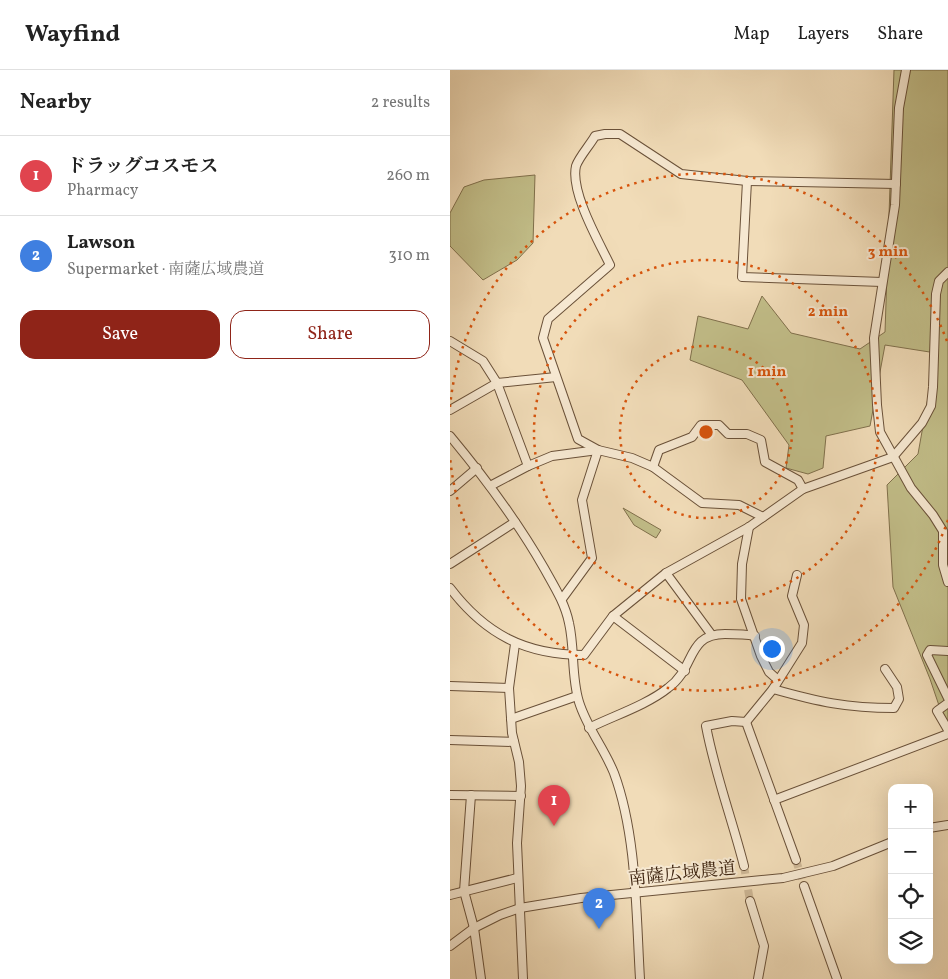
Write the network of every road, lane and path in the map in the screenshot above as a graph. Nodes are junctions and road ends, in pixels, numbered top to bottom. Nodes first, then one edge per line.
1 (906, 70) edge
2 (747, 181) junction
3 (896, 184) junction
4 (948, 272) edge
5 (882, 282) junction
6 (450, 341) edge
7 (556, 377) junction
8 (498, 383) junction
9 (450, 410) edge
10 (450, 436) edge
11 (598, 450) junction
12 (893, 457) junction
13 (528, 466) junction
14 (653, 467) junction
15 (477, 468) junction
16 (490, 486) junction
17 (803, 489) junction
18 (450, 491) edge
19 (763, 517) junction
20 (515, 522) junction
21 (749, 527) junction
22 (450, 564) edge
23 (666, 573) junction
24 (797, 575) dead end
25 (948, 582) edge
26 (450, 588) edge
27 (562, 599) junction
28 (613, 616) junction
29 (711, 634) junction
30 (755, 636) junction
31 (515, 644) junction
32 (948, 651) edge
33 (573, 655) junction
34 (885, 669) dead end
35 (685, 671) junction
36 (778, 680) junction
37 (450, 686) edge
38 (508, 688) junction
39 (773, 689) junction
40 (577, 696) junction
41 (948, 698) edge
42 (948, 703) edge
43 (511, 719) junction
44 (746, 722) junction
45 (589, 728) junction
46 (948, 730) edge
47 (948, 734) edge
48 (450, 740) edge
49 (514, 742) junction
50 (450, 795) edge
51 (471, 795) junction
52 (521, 796) junction
53 (774, 800) junction
54 (948, 825) edge
55 (933, 827) edge
56 (888, 844) edge
57 (796, 860) tunnel mouth
58 (744, 866) tunnel mouth
59 (517, 878) junction
60 (804, 886) tunnel mouth
61 (464, 891) junction
62 (634, 893) junction
63 (450, 895) edge
64 (750, 902) tunnel mouth
65 (520, 908) junction
66 (474, 928) junction
67 (450, 946) edge
68 (481, 979) edge
69 (523, 979) edge
70 (640, 979) edge
71 (758, 979) edge
72 (837, 979) edge

1 - 3 street
2 - 3 street
2 - 5 street
2 - 7 street
3 - 5 street
4 - 12 street
5 - 12 street
6 - 8 street
7 - 8 street
7 - 11 street
8 - 9 street
8 - 13 street
10 - 15 street
11 - 13 street
11 - 14 street
11 - 27 street
12 - 17 street
12 - 25 street
13 - 16 street
14 - 17 street
14 - 19 street
15 - 16 street
15 - 18 street
16 - 20 street
17 - 19 street
19 - 21 street
20 - 22 street
20 - 27 street
21 - 23 street
21 - 30 street
23 - 28 street
23 - 29 street
24 - 36 street
26 - 31 street
27 - 33 street
28 - 33 street
28 - 35 street
29 - 30 street
29 - 35 street
30 - 36 street
31 - 33 street
31 - 38 street
32 - 41 street
33 - 40 street
34 - 39 street
35 - 45 street
36 - 39 street
37 - 38 street
38 - 43 street
39 - 44 street
40 - 43 street
40 - 45 street
42 - 46 street
43 - 49 street
44 - 53 street
44 - 58 street
45 - 62 street
47 - 53 street
48 - 49 street
49 - 52 street
50 - 51 street
51 - 52 street
51 - 61 street
52 - 59 street
53 - 57 street
54 - 55 street
56 - 62 street, 南薩広域農道
59 - 61 street
59 - 65 street
60 - 72 street
61 - 63 street
61 - 66 street
62 - 65 street, 南薩広域農道
62 - 70 street
64 - 71 street
65 - 66 street, 南薩広域農道
65 - 69 street
66 - 67 street, 南薩広域農道
66 - 68 street

